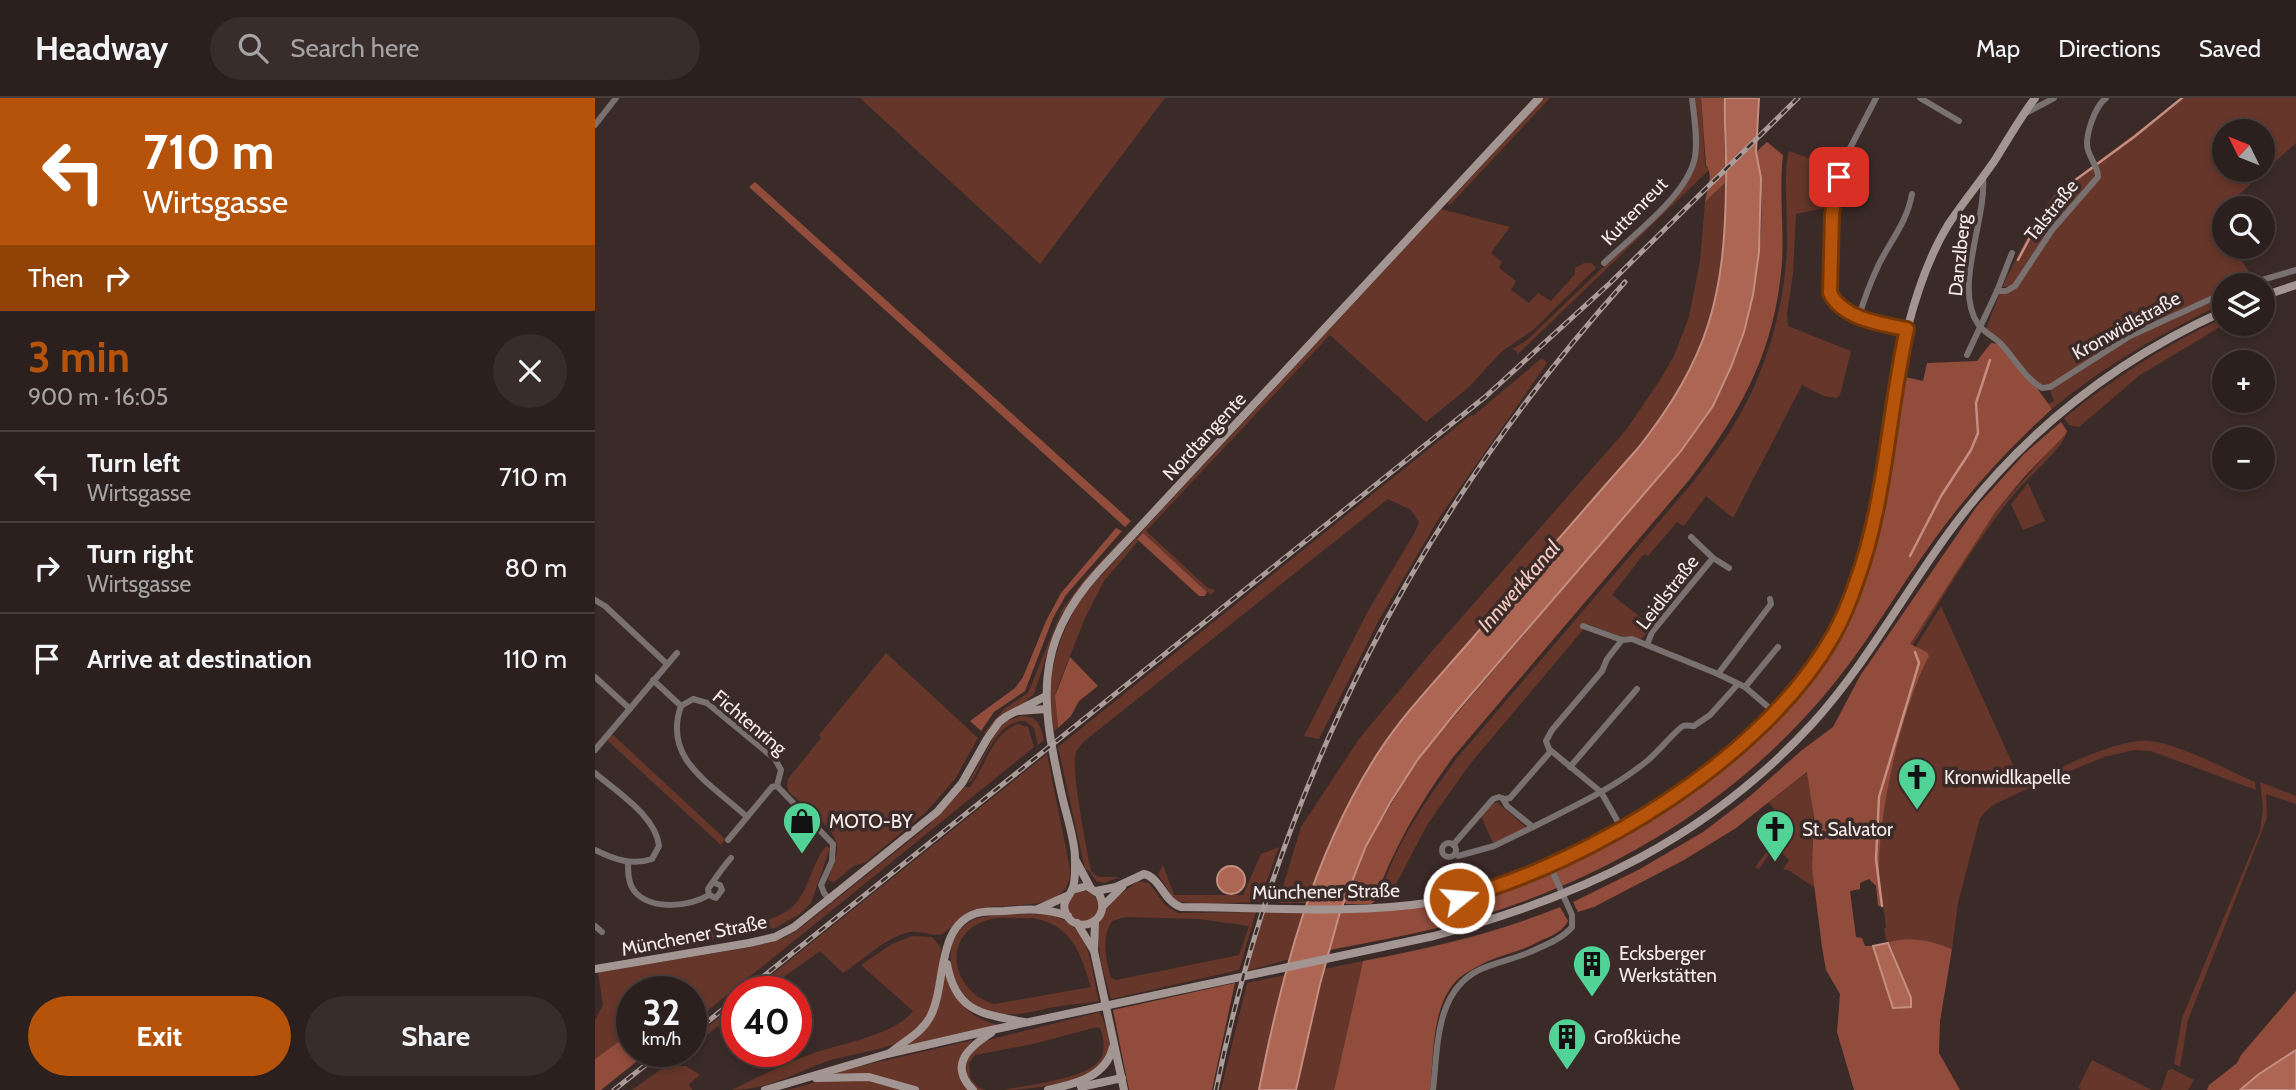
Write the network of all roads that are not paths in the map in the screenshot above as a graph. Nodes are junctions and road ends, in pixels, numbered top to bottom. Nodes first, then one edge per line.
1 (616, 98) edge
2 (1692, 98) edge
3 (1876, 98) edge
4 (1920, 98) edge
5 (2054, 98) edge
6 (2106, 98) edge
7 (1536, 99) edge
8 (2033, 99) edge
9 (2022, 115) junction
10 (1959, 121) dead end
11 (595, 125) edge
12 (1983, 177) junction
13 (1912, 194) dead end
14 (2011, 253) dead end
15 (1604, 263) dead end
16 (2296, 270) edge
17 (2275, 276) edge
18 (2296, 285) edge
19 (1997, 291) junction
20 (2275, 292) edge
21 (2212, 298) edge
22 (1859, 317) junction
23 (2212, 317) edge
24 (1981, 328) junction
25 (1907, 329) junction
26 (1967, 355) dead end
27 (2045, 388) joint
28 (1691, 537) dead end
29 (1713, 558) junction
30 (1729, 568) dead end
31 (1770, 599) dead end
32 (595, 600) edge
33 (1583, 626) dead end
34 (1622, 640) junction
35 (1647, 645) junction
36 (1778, 647) dead end
37 (677, 653) dead end
38 (667, 664) junction
39 (1718, 674) junction
40 (595, 677) edge
41 (653, 680) junction
42 (1741, 686) junction
43 (1637, 689) dead end
44 (1046, 696) junction
45 (681, 706) junction
46 (629, 709) junction
47 (1046, 709) junction
48 (1018, 711) junction
49 (1774, 712) junction
50 (595, 750) edge
51 (1551, 751) junction
52 (1570, 766) junction
53 (595, 773) edge
54 (777, 786) junction
55 (1601, 792) junction
56 (1503, 799) junction
57 (747, 817) junction
58 (1533, 827) junction
59 (1622, 829) junction
60 (728, 840) dead end
61 (1453, 845) junction
62 (595, 850) edge
63 (1455, 854) junction
64 (730, 858) dead end
65 (1075, 859) junction
66 (628, 862) junction
67 (1551, 866) junction
68 (714, 883) junction
69 (1127, 883) junction
70 (1093, 889) junction
71 (1070, 893) junction
72 (709, 895) junction
73 (830, 900) junction
74 (1103, 906) junction
75 (1038, 909) junction
76 (1068, 916) junction
77 (1095, 921) junction
78 (1077, 923) junction
79 (595, 926) edge
80 (602, 932) dead end
81 (1094, 951) junction
82 (946, 954) junction
83 (595, 969) edge
84 (1026, 1023) junction
85 (996, 1029) junction
86 (1114, 1044) junction
87 (887, 1055) junction
88 (1098, 1072) junction
89 (1121, 1074) junction
90 (803, 1078) junction
91 (1078, 1086) junction
92 (765, 1090) edge
93 (915, 1090) edge
94 (973, 1090) edge
95 (1048, 1090) edge
96 (1103, 1090) edge
97 (1124, 1090) edge
98 (1433, 1090) edge

1 - 11 street
2 - 15 street, Kuttenreut
3 - 22 street
4 - 10 street
5 - 9 street
6 - 19 street, Talstraße
7 - 44 main road, Nordtangente
8 - 9 main road, Münchener Straße
9 - 12 main road, Münchener Straße
12 - 24 street, Danzlberg
12 - 25 main road, Münchener Straße
13 - 22 street
14 - 19 street, Talstraße
16 - 17 street
18 - 20 main road
19 - 24 street, Talstraße
21 - 27 street, Kronwidlstraße
22 - 25 street
23 - 84 main road
24 - 26 street, Talstraße
24 - 27 street, Danzlberg
25 - 49 main road, Münchener Straße
28 - 29 street, Leidlstraße
29 - 30 street, Leidlstraße
29 - 35 street, Leidlstraße
31 - 39 street
32 - 38 street
33 - 34 street
34 - 35 street
34 - 51 street
35 - 39 street
36 - 42 street
37 - 38 street
38 - 41 street
39 - 42 street
40 - 46 street
41 - 45 street, Fichtenring
41 - 46 street
42 - 49 street
42 - 55 street
43 - 52 street
44 - 47 main road, Nordtangente
44 - 48 main road, Münchener Straße
45 - 54 street, Fichtenring
45 - 57 street, Fichtenring
46 - 50 street
47 - 48 main road
47 - 65 main road, Nordtangente
48 - 73 main road, Münchener Straße
49 - 59 main road, Münchener Straße
51 - 52 street
51 - 56 street
52 - 55 street
53 - 66 street
54 - 57 street
54 - 73 street
55 - 58 street
55 - 59 street
56 - 58 street
56 - 61 street
57 - 60 street
58 - 63 street
59 - 67 main road, Münchener Straße
61 - 63 street
61 - 63 street
62 - 66 street
64 - 68 street
65 - 70 main road, Nordtangente
65 - 71 main road, Nordtangente
66 - 72 street
67 - 69 main road, Münchener Straße
67 - 98 street
68 - 72 street
68 - 72 street
69 - 70 main road, Münchener Straße
69 - 74 main road
70 - 71 main road
70 - 74 main road
71 - 75 main road
71 - 76 main road
73 - 83 main road, Münchener Straße
74 - 77 main road
75 - 76 main road
75 - 82 main road
76 - 78 main road
77 - 78 main road
77 - 81 main road
78 - 81 main road
79 - 80 street
81 - 86 main road
82 - 84 main road
82 - 87 main road
84 - 85 main road
85 - 87 main road
85 - 94 main road
86 - 88 main road
86 - 89 main road
87 - 90 main road
88 - 89 main road
88 - 91 main road
89 - 91 main road
89 - 97 main road
90 - 92 main road
90 - 93 main road
91 - 95 main road
91 - 96 main road

